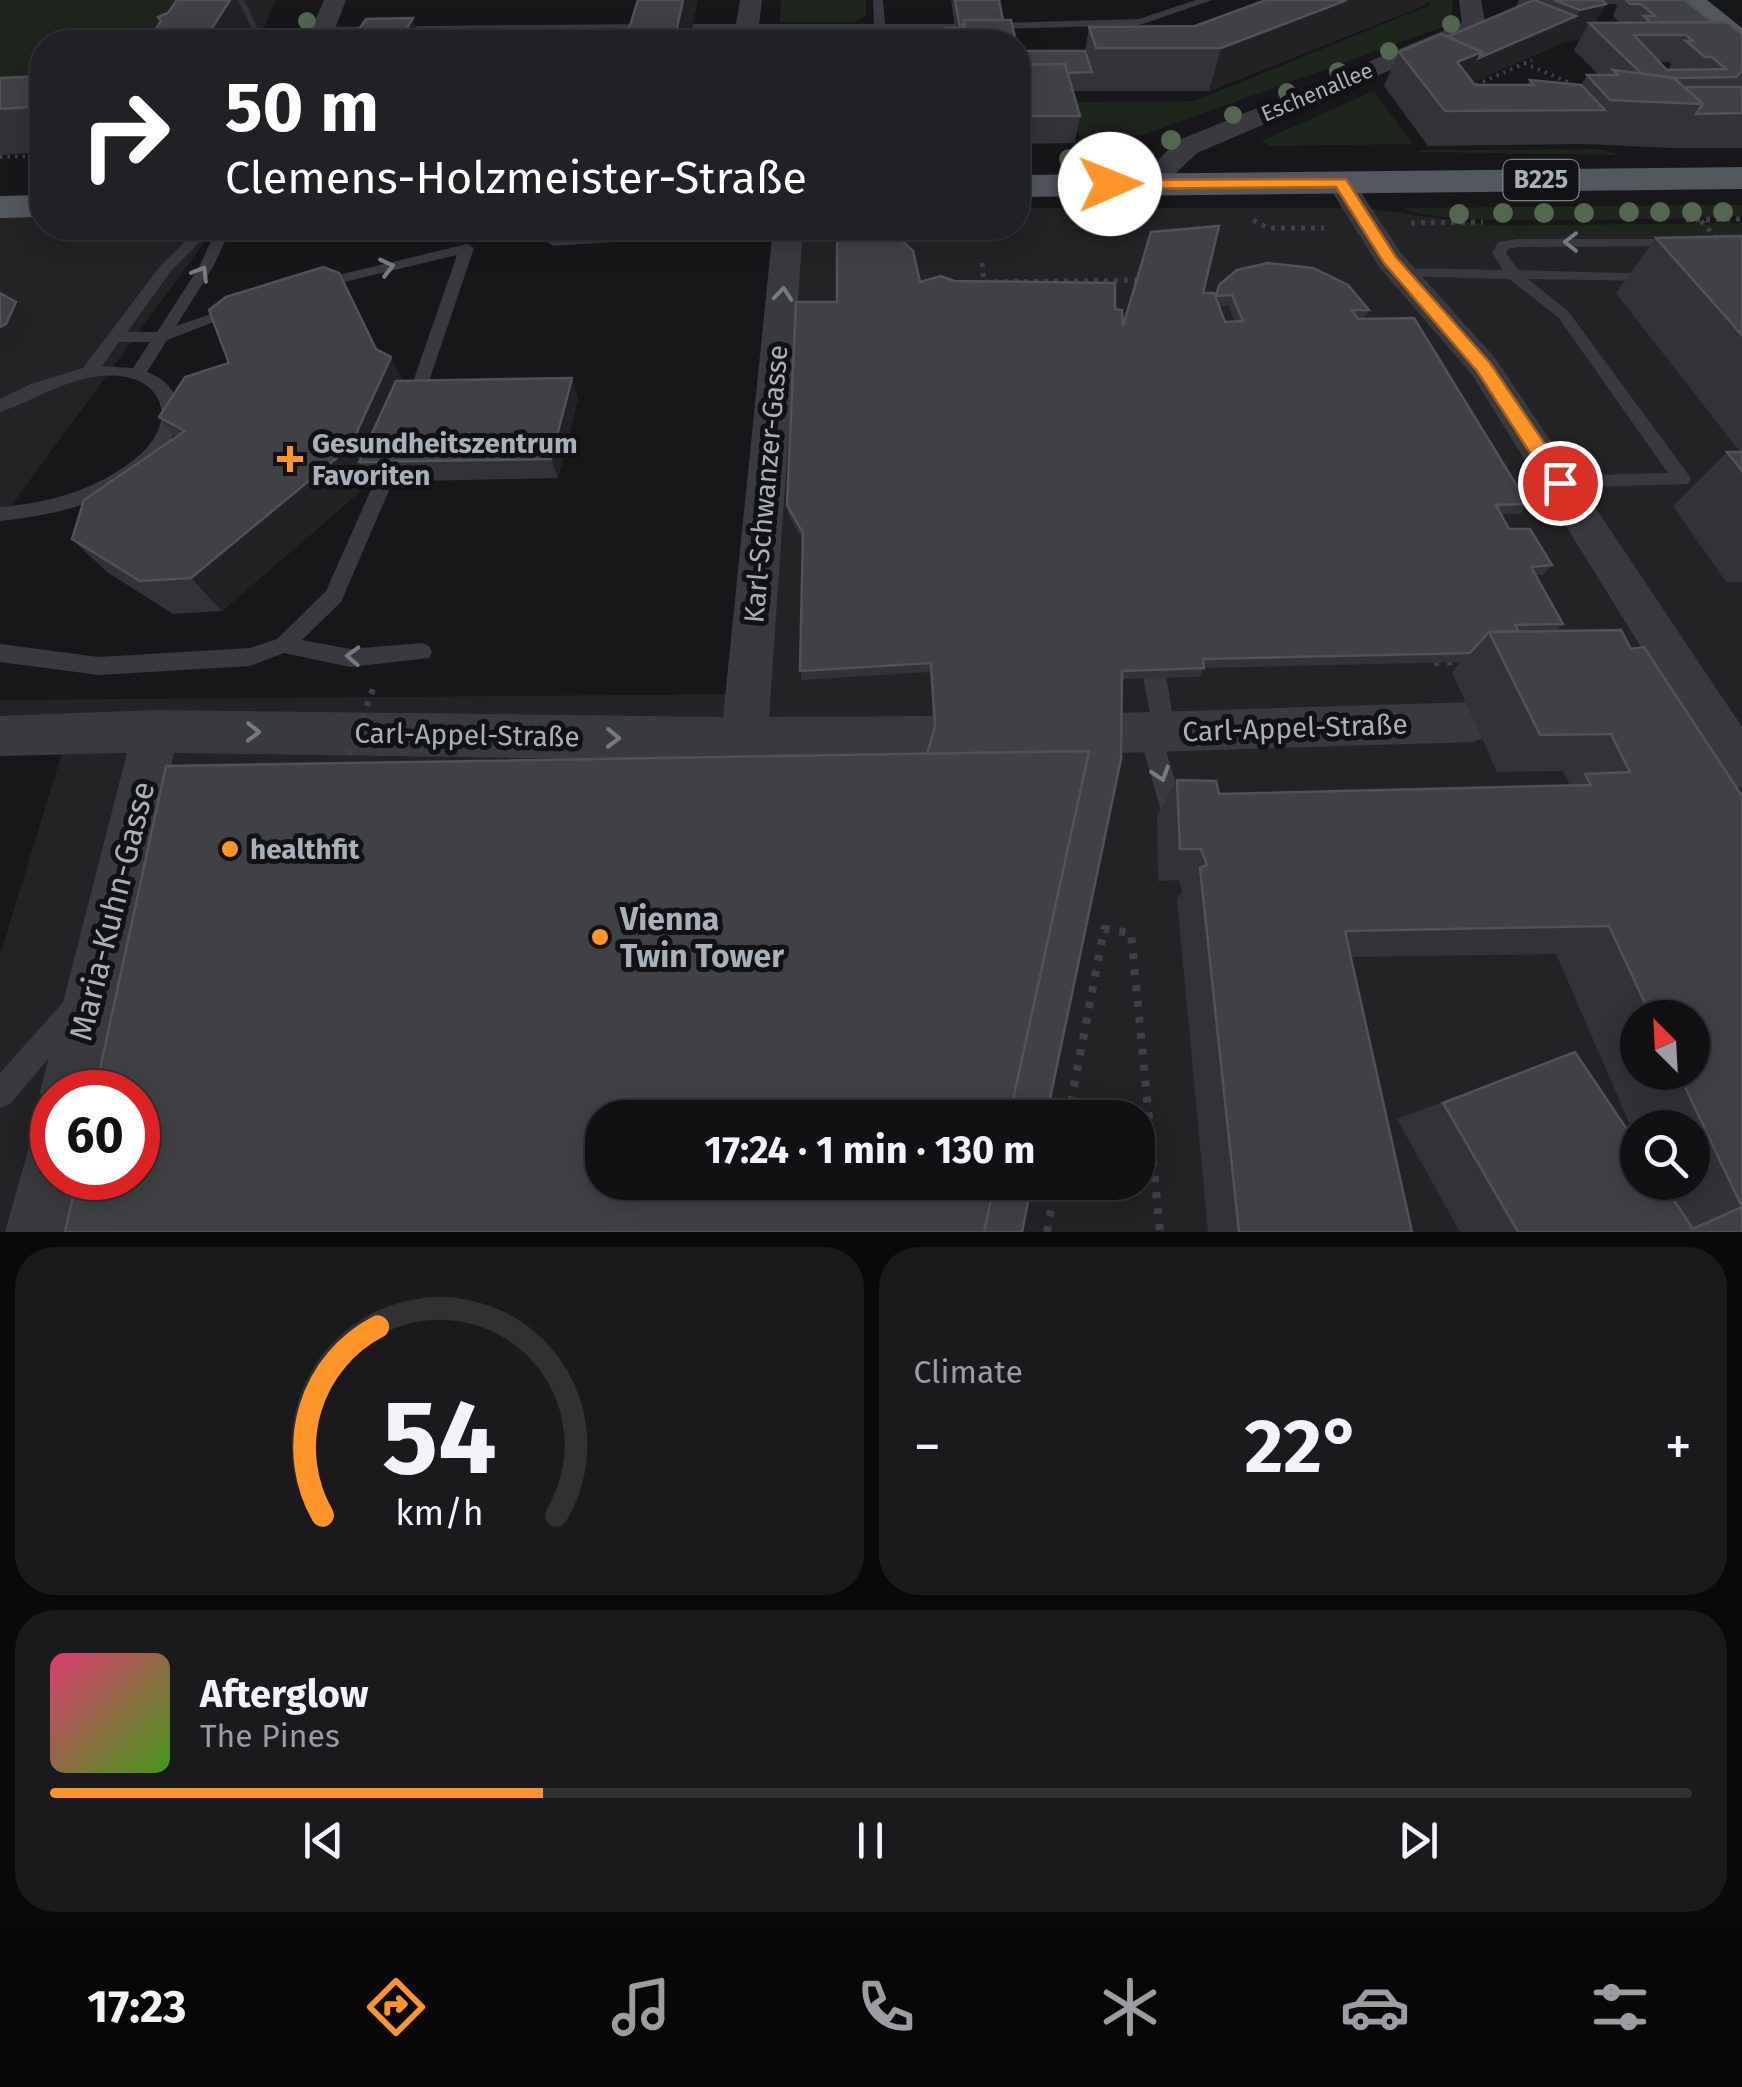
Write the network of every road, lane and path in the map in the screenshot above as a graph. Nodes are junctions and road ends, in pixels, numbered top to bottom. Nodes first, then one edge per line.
1 (334, 0) edge
2 (751, 0) edge
3 (878, 0) edge
4 (1207, 0) edge
5 (1470, 0) edge
6 (1689, 0) edge
7 (1733, 0) edge
8 (1742, 6) edge
9 (886, 26) junction
10 (999, 26) edge
11 (649, 27) edge
12 (955, 27) edge
13 (692, 28) dead end
14 (323, 30) edge
15 (540, 30) edge
16 (707, 30) edge
17 (747, 30) edge
18 (824, 30) edge
19 (888, 30) edge
20 (1742, 43) edge
21 (1532, 60) edge
22 (1519, 65) junction
23 (1490, 78) junction
24 (1508, 86) edge
25 (1582, 89) edge
26 (1462, 91) edge
27 (30, 156) edge
28 (0, 157) edge
29 (1742, 178) edge
30 (1340, 182) junction
31 (1148, 184) junction
32 (1030, 186) edge
33 (30, 206) edge
34 (0, 207) edge
35 (1700, 220) dead end
36 (195, 240) edge
37 (218, 240) edge
38 (584, 240) edge
39 (786, 240) edge
40 (554, 242) dead end
41 (1669, 242) edge
42 (1730, 252) edge
43 (982, 263) dead end
44 (1401, 272) junction
45 (1515, 276) junction
46 (1665, 277) edge
47 (1137, 280) edge
48 (984, 282) junction
49 (296, 291) edge
50 (986, 291) edge
51 (259, 302) edge
52 (117, 337) junction
53 (160, 337) junction
54 (88, 373) junction
55 (137, 375) junction
56 (0, 406) edge
57 (1560, 483) junction
58 (1, 515) edge
59 (1127, 632) edge
60 (284, 645) junction
61 (422, 652) dead end
62 (0, 653) edge
63 (1468, 661) edge
64 (1414, 662) edge
65 (372, 689) dead end
66 (1711, 716) junction
67 (1665, 718) edge
68 (1473, 722) dead end
69 (156, 730) junction
70 (1144, 733) junction
71 (0, 736) edge
72 (934, 736) edge
73 (722, 746) junction
74 (1742, 767) edge
75 (340, 779) edge
76 (1180, 852) edge
77 (95, 984) junction
78 (74, 1070) edge
79 (0, 1094) edge
80 (1071, 1100) edge
81 (1147, 1100) edge
82 (1155, 1180) edge
83 (43, 1200) edge
84 (1053, 1200) edge
85 (36, 1232) edge
86 (1047, 1232) edge
87 (1160, 1232) edge

1 - 14 street
2 - 17 street
3 - 9 lane
4 - 10 lane
5 - 31 street, Eschenallee
6 - 20 main road
7 - 8 main road
9 - 12 lane
9 - 18 lane
9 - 19 lane
11 - 15 lane
13 - 16 lane
21 - 22 path
22 - 23 path
22 - 25 path
23 - 24 path
23 - 26 path
27 - 28 path
29 - 30 main road, B225
30 - 31 main road, B225
30 - 44 street
31 - 32 main road, B225
33 - 34 main road
35 - 42 path
36 - 52 lane
53 -> 37 lane
38 - 40 lane
73 -> 39 street, Karl-Schwanzer-Gasse
41 -> 45 lane
43 - 48 path
44 - 45 lane
44 - 57 street
45 - 46 lane
45 - 57 lane
47 - 48 path
48 - 50 path
49 -> 60 lane
51 - 53 lane
52 - 53 lane
52 - 54 lane
53 - 55 lane
54 - 55 lane
54 - 56 lane
55 - 58 lane
57 - 66 street
59 - 70 lane
61 -> 60 lane
60 - 62 lane
63 - 64 path
65 - 75 path, bridge
66 - 67 street
66 - 74 street
68 - 70 street, Carl-Appel-Straße
69 - 71 street, Carl-Appel-Straße
69 -> 73 street, Carl-Appel-Straße
69 - 77 street, Maria-Kuhn-Gasse
70 -> 76 lane
72 - 73 street, Carl-Appel-Straße
77 - 78 street, Maria-Kuhn-Gasse
77 - 79 lane
80 - 81 path
82 - 87 path
83 - 85 street
84 - 86 path

